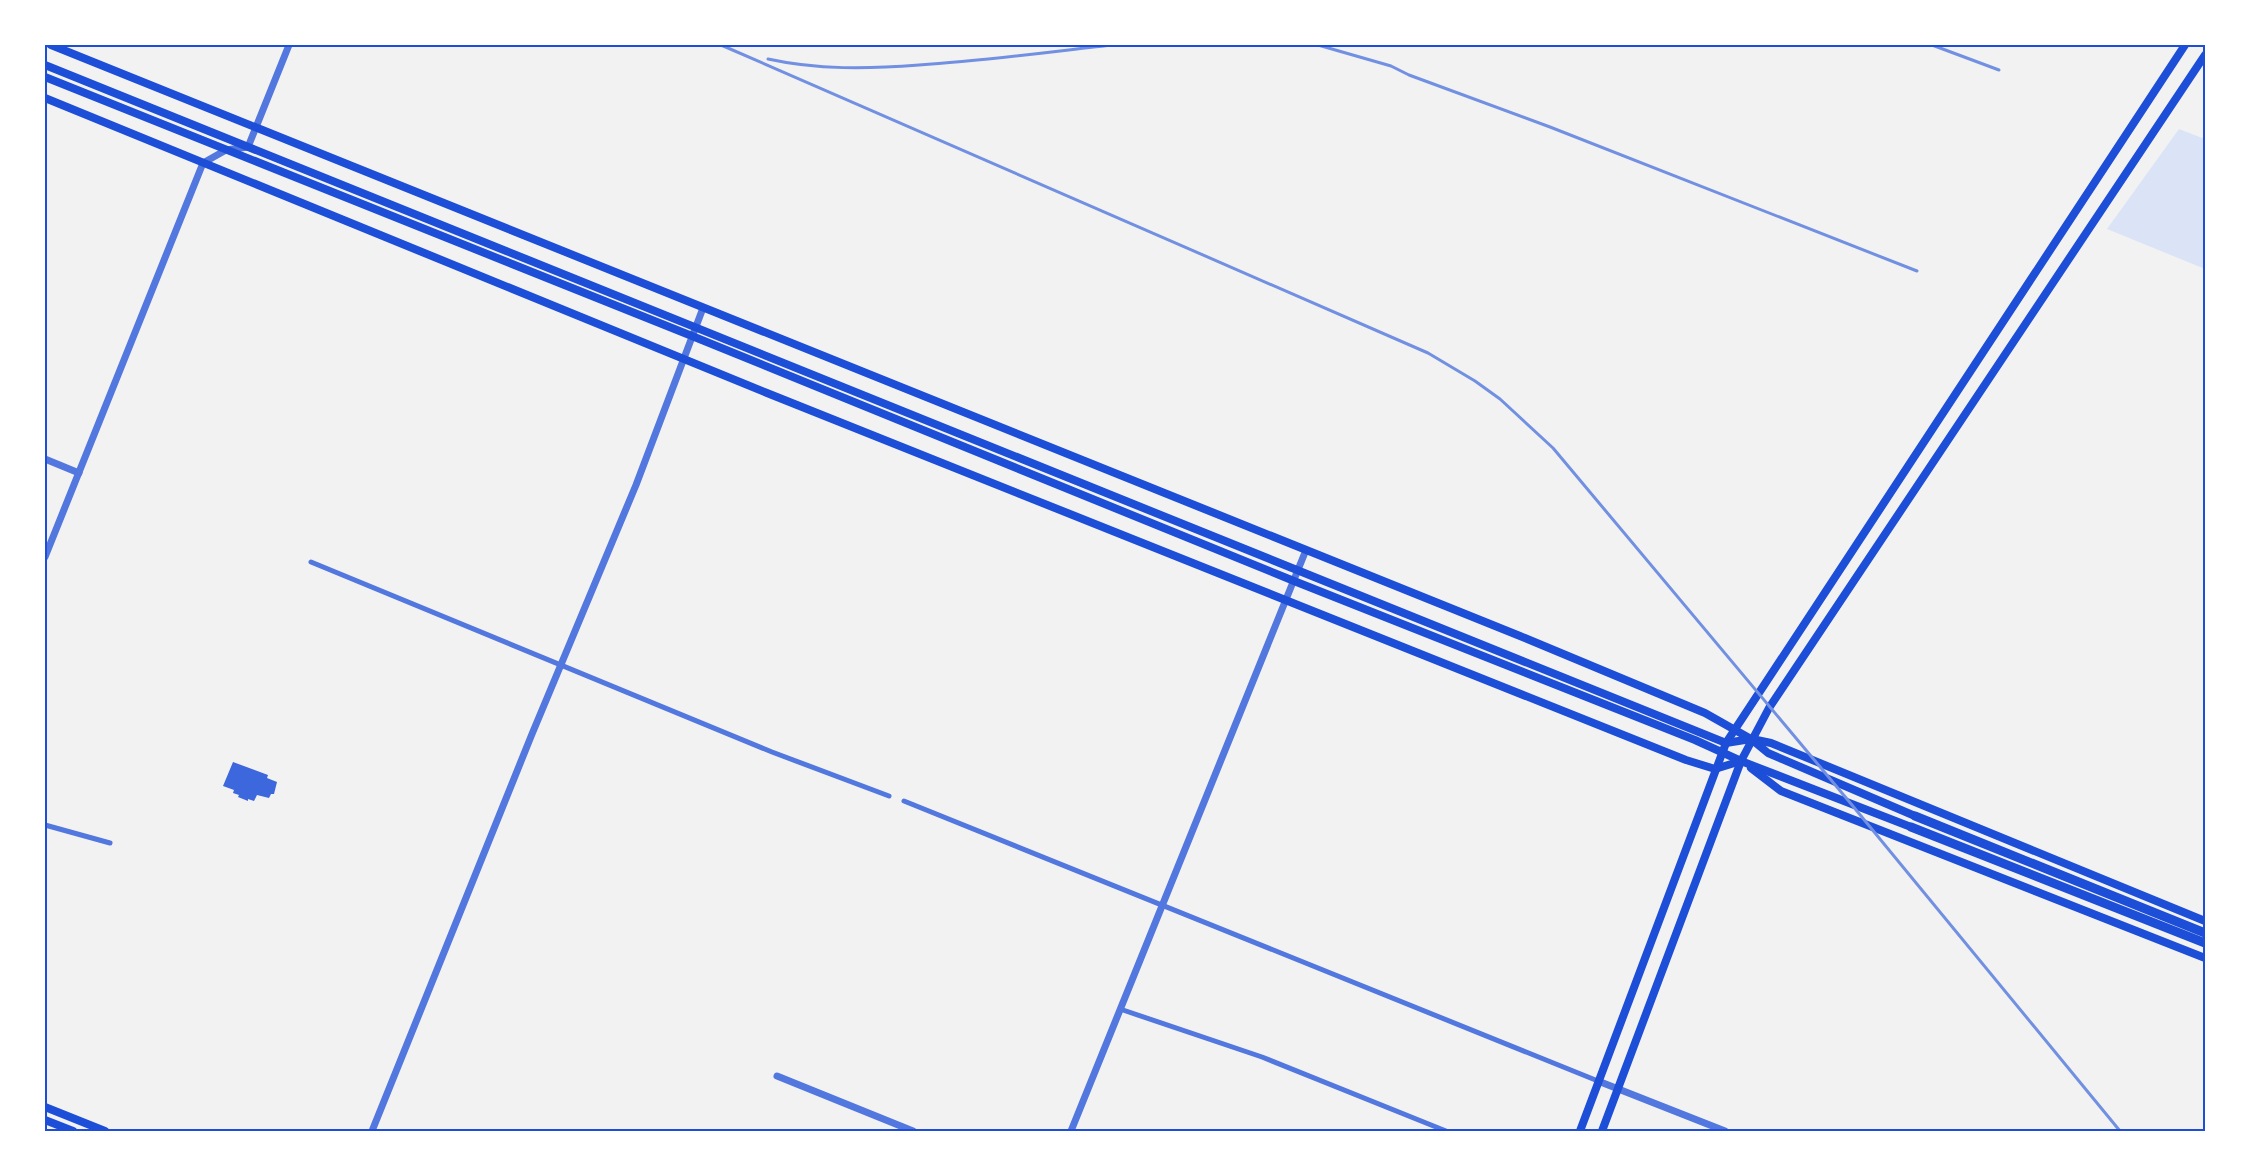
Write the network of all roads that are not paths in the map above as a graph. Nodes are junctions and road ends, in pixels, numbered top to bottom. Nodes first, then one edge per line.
1 (51, 45) edge
2 (289, 45) edge
3 (2186, 45) edge
4 (2205, 55) edge
5 (45, 65) edge
6 (45, 77) edge
7 (45, 98) edge
8 (256, 128) junction
9 (248, 147) junction
10 (226, 150) junction
11 (203, 163) junction
12 (703, 308) junction
13 (693, 332) junction
14 (683, 358) junction
15 (45, 459) edge
16 (79, 473) junction
17 (1306, 550) junction
18 (45, 557) edge
19 (311, 562) dead end
20 (1298, 571) junction
21 (1294, 581) junction
22 (1286, 599) junction
23 (561, 665) junction
24 (1735, 730) junction
25 (1751, 739) junction
26 (1724, 747) junction
27 (1741, 761) junction
28 (1715, 769) junction
29 (889, 796) dead end
30 (904, 801) dead end
31 (1915, 816) joint
32 (45, 825) edge
33 (1911, 827) joint
34 (110, 843) dead end
35 (1162, 907) junction
36 (2205, 921) edge
37 (2205, 933) edge
38 (2205, 943) edge
39 (2205, 958) edge
40 (1120, 1009) junction
41 (777, 1076) dead end
42 (1598, 1081) junction
43 (1619, 1088) junction
44 (45, 1107) edge
45 (45, 1120) edge
46 (73, 1131) edge
47 (105, 1131) edge
48 (372, 1131) edge
49 (913, 1131) edge
50 (1071, 1131) edge
51 (1446, 1131) edge
52 (1580, 1131) edge
53 (1602, 1131) edge
54 (1725, 1131) edge

1 - 8 main road
2 - 8 street
3 - 24 main road
4 - 25 main road
5 - 9 main road
6 - 10 main road
7 - 11 main road
8 - 9 street
8 - 12 main road
9 - 10 street
9 - 13 main road
10 - 11 street
10 - 13 main road
11 - 14 main road
11 - 16 street
12 - 13 street
12 - 17 main road
13 - 14 street
13 - 20 main road
13 - 21 main road
14 - 22 main road
14 - 23 street
15 - 16 street
16 - 18 street
17 - 20 street
17 - 24 main road
19 - 23 street
20 - 21 street
20 - 26 main road
21 - 22 street
21 - 26 main road
22 - 28 main road
22 - 35 street
23 - 29 street
23 - 48 street
24 - 25 main road
24 - 26 main road
25 - 26 main road
25 - 27 main road
25 - 31 main road
25 - 36 main road
26 - 27 main road
26 - 28 main road
27 - 28 main road
27 - 33 main road
27 - 39 main road
27 - 43 main road
28 - 42 main road
30 - 35 street
31 - 37 highway
32 - 34 street
33 - 38 highway
35 - 40 street
35 - 42 street
40 - 50 street
40 - 51 street
41 - 49 street
42 - 43 street
42 - 52 main road
43 - 53 main road
43 - 54 street
44 - 47 main road
45 - 46 main road

